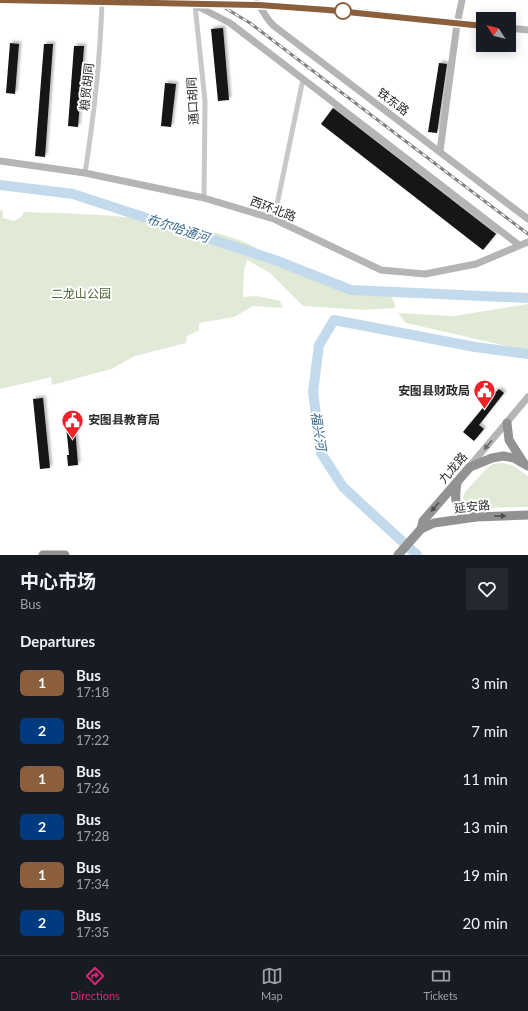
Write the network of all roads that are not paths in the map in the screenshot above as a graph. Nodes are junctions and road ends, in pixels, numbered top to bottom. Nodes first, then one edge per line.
1 (3, 0) edge
2 (249, 0) edge
3 (462, 0) edge
4 (102, 2) junction
5 (259, 2) edge
6 (195, 5) junction
7 (457, 24) junction
8 (476, 25) edge
9 (516, 29) edge
10 (528, 30) edge
11 (303, 79) junction
12 (440, 151) junction
13 (0, 161) edge
14 (85, 173) junction
15 (204, 198) junction
16 (528, 218) edge
17 (274, 219) junction
18 (528, 242) edge
19 (518, 245) junction
20 (528, 398) edge
21 (507, 422) junction
22 (526, 465) edge
23 (470, 467) junction
24 (457, 482) junction
25 (528, 515) edge
26 (476, 517) junction
27 (421, 529) junction
28 (43, 555) edge
29 (60, 555) edge
30 (398, 555) edge

1 - 4 street
2 - 5 street
3 - 7 street
4 - 6 street
4 - 14 street, 粮贸胡同
5 - 6 street
5 - 7 street
5 - 12 street, 铁东路
6 - 11 street
6 - 15 street, 通口胡同
7 - 8 street
7 - 12 street
9 - 10 street
11 - 17 street
11 - 19 street
12 - 16 street, 铁东路
13 - 14 street, 西环北路
14 - 15 street, 西环北路
15 - 17 street, 西环北路
17 - 19 street, 西环北路
18 - 19 street, 西环北路
20 - 21 street, 九龙路
21 - 22 highway
21 -> 23 street, 九龙路
22 - 23 highway
23 - 24 highway, 九龙路
24 - 26 highway
24 -> 27 highway, 九龙路
26 -> 25 highway, 延安路
26 - 27 highway, 延安路
27 - 30 highway, 九龙路
28 - 29 highway

